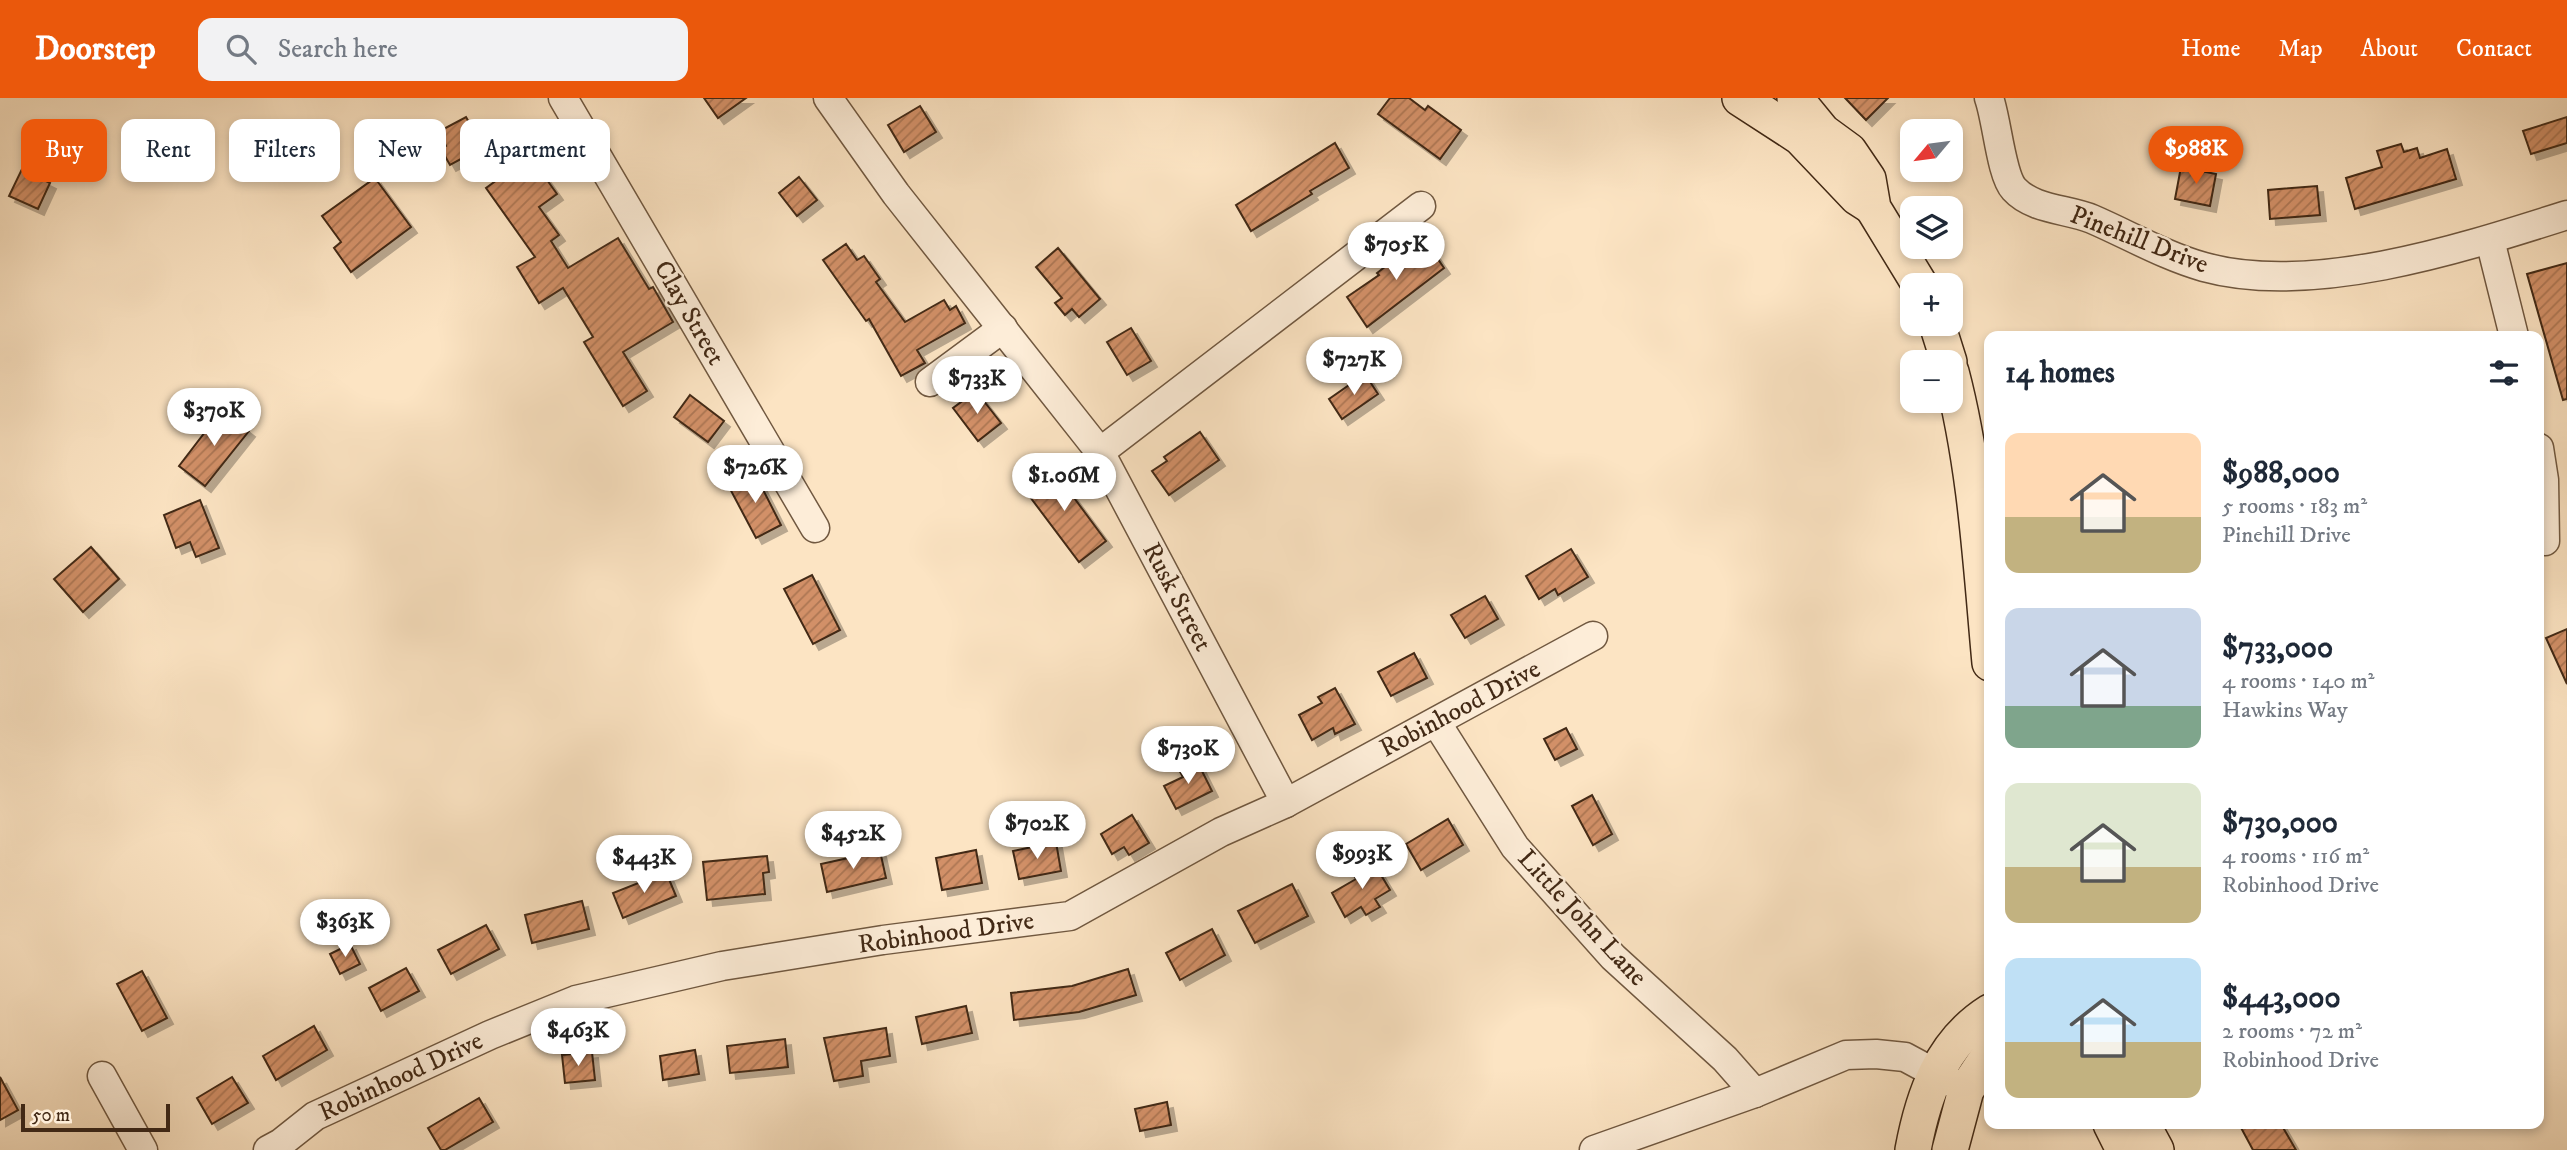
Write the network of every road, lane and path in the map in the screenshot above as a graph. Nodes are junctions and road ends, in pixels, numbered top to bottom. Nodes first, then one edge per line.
1 (563, 98) edge
2 (828, 98) edge
3 (1741, 98) edge
4 (1794, 98) edge
5 (1811, 98) edge
6 (1989, 98) edge
7 (1849, 151) junction
8 (1421, 206) dead end
9 (1874, 208) junction
10 (2567, 215) edge
11 (2490, 240) junction
12 (1913, 273) edge
13 (1003, 327) junction
14 (2513, 331) edge
15 (930, 382) dead end
16 (1959, 413) edge
17 (1100, 452) junction
18 (2544, 480) edge
19 (815, 528) dead end
20 (2545, 541) dead end
21 (1984, 602) edge
22 (1593, 636) dead end
23 (1436, 722) junction
24 (1286, 803) junction
25 (1984, 1017) edge
26 (1984, 1063) edge
27 (1935, 1073) junction
28 (102, 1076) dead end
29 (1966, 1090) junction
30 (1755, 1093) junction
31 (2114, 1129) edge
32 (2146, 1129) edge
33 (143, 1150) edge
34 (268, 1150) edge
35 (1594, 1150) edge
36 (1913, 1150) edge
37 (1950, 1150) edge
38 (2124, 1150) edge
39 (2157, 1150) edge

1 - 19 street, Clay Street
2 - 13 street, Rusk Street
3 - 9 main road
4 - 7 main road
5 - 7 main road
6 - 11 street, Pinehill Drive
7 - 9 main road
8 - 17 street
9 - 12 main road
10 - 11 street, Pinehill Drive
11 - 14 street
13 - 15 street
13 - 17 street, Rusk Street
16 - 21 main road
17 - 24 street, Rusk Street
18 - 20 street
22 - 23 street, Robinhood Drive
23 - 24 street, Robinhood Drive
23 - 30 street, Little John Lane
24 - 34 street, Robinhood Drive
25 - 27 main road
26 - 29 main road
27 - 29 street
27 - 30 street
27 - 36 main road
28 - 33 street
29 - 37 main road
30 - 35 street
31 - 38 main road
32 - 39 main road

